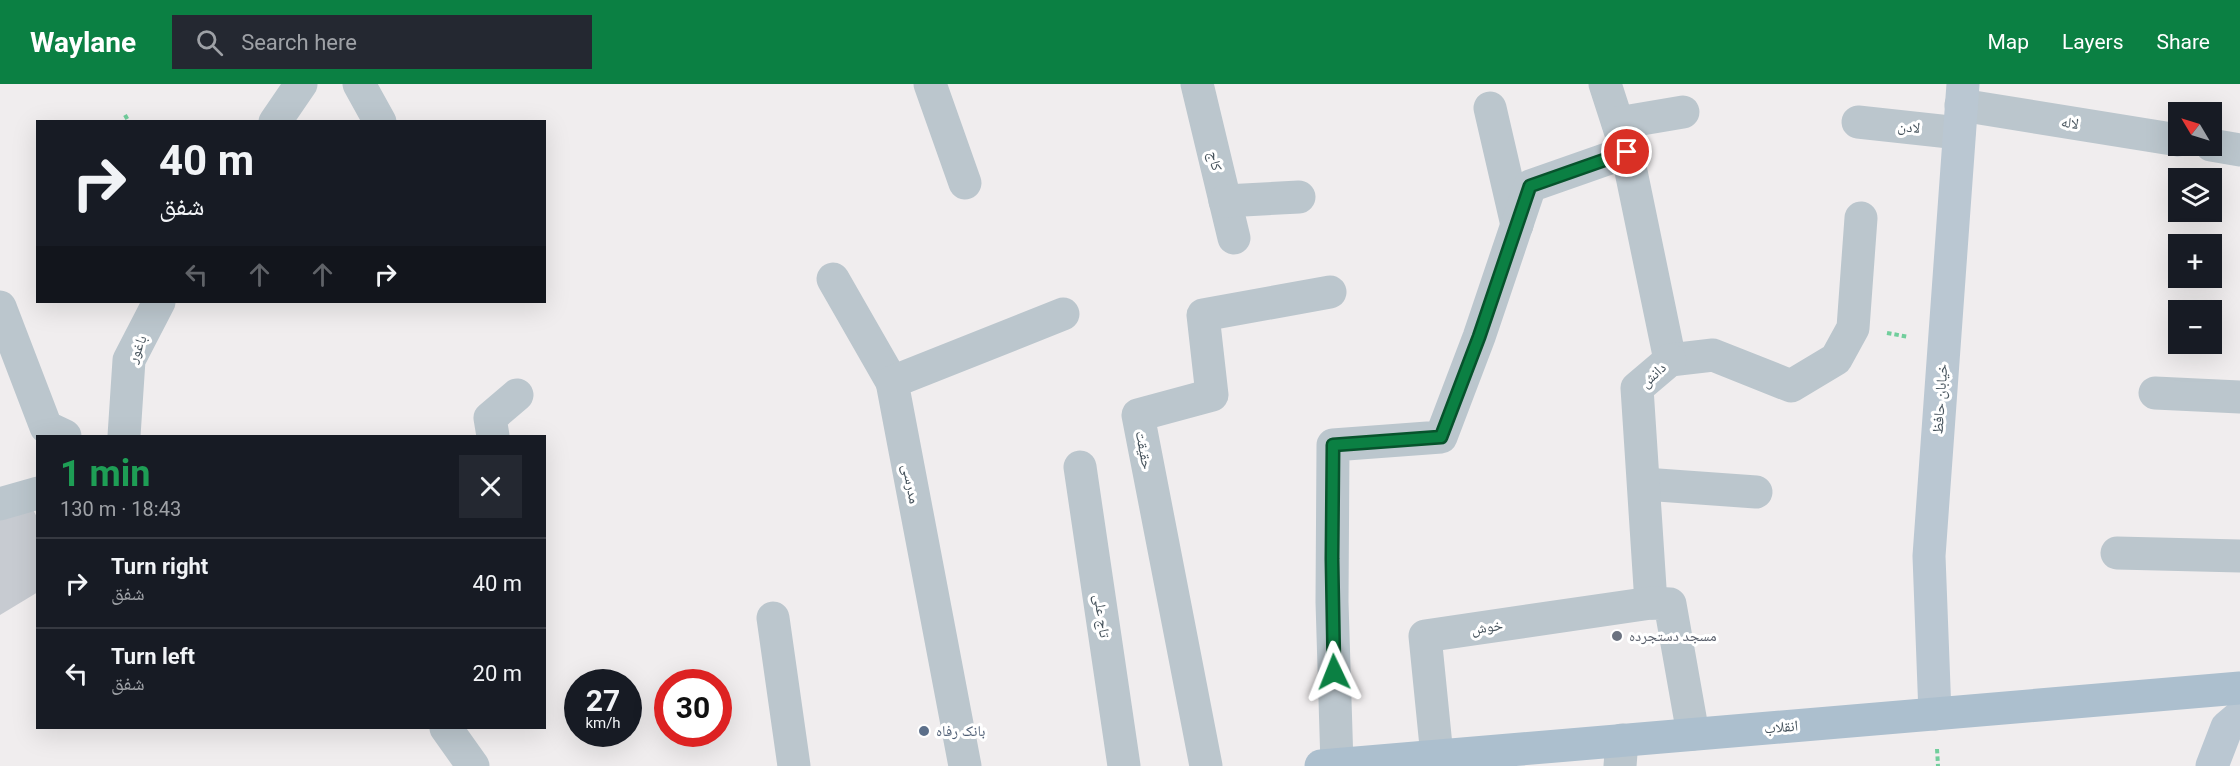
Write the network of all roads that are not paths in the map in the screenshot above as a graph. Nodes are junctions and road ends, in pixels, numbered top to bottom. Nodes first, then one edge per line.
1 (301, 84) edge
2 (359, 84) edge
3 (930, 84) edge
4 (1197, 84) edge
5 (1605, 84) edge
6 (1961, 107) edge
7 (1490, 108) dead end
8 (1683, 112) dead end
9 (277, 120) edge
10 (379, 120) edge
11 (1858, 122) dead end
12 (1622, 137) junction
13 (2168, 138) edge
14 (2222, 147) edge
15 (2240, 150) edge
16 (965, 183) dead end
17 (1299, 197) dead end
18 (1225, 201) junction
19 (1861, 218) dead end
20 (1517, 225) junction
21 (1234, 238) dead end
22 (833, 279) dead end
23 (1330, 292) dead end
24 (158, 303) edge
25 (0, 307) edge
26 (1063, 314) dead end
27 (1670, 360) junction
28 (892, 382) junction
29 (2155, 393) dead end
30 (517, 395) dead end
31 (2240, 398) edge
32 (63, 435) edge
33 (124, 435) edge
34 (493, 435) edge
35 (1080, 466) dead end
36 (1644, 484) junction
37 (1756, 492) dead end
38 (36, 494) edge
39 (0, 504) edge
40 (2117, 553) dead end
41 (2240, 556) edge
42 (1661, 604) junction
43 (773, 618) dead end
44 (2240, 688) edge
45 (1935, 714) junction
46 (2240, 716) edge
47 (447, 729) edge
48 (1694, 734) junction
49 (1621, 753) edge
50 (1437, 756) junction
51 (1329, 765) edge
52 (473, 766) edge
53 (794, 766) edge
54 (965, 766) edge
55 (1124, 766) edge
56 (1206, 766) edge
57 (2212, 766) edge

1 - 9 street
2 - 10 street
3 - 16 street
4 - 18 street, کاج
5 - 12 street, دانش
6 - 11 street, لادن
6 - 13 street, لاله
6 - 45 main road, خیابان حافظ
7 - 20 street
8 - 12 street
12 - 20 street
12 - 27 street, دانش
14 - 15 street
17 - 18 street
18 - 21 street, کاج
19 - 27 street
20 - 51 street
22 - 28 street, مدرسی
23 - 56 street, حقیقت
24 - 33 street, باغور
25 - 32 street
26 - 28 street
27 - 36 street, دانش
28 - 54 street, مدرسی
29 - 31 street
30 - 34 street
35 - 55 street, تاج علی
36 - 37 street
36 - 42 street, دانش
38 - 39 street
40 - 41 street
42 - 48 street, دانش
42 - 50 street, خوش
43 - 53 street
44 - 45 main road, انقلاب
45 - 48 main road, انقلاب
46 - 57 main road
47 - 52 street
48 - 49 main road, انقلاب
49 - 50 main road, انقلاب
50 - 51 main road, انقلاب

